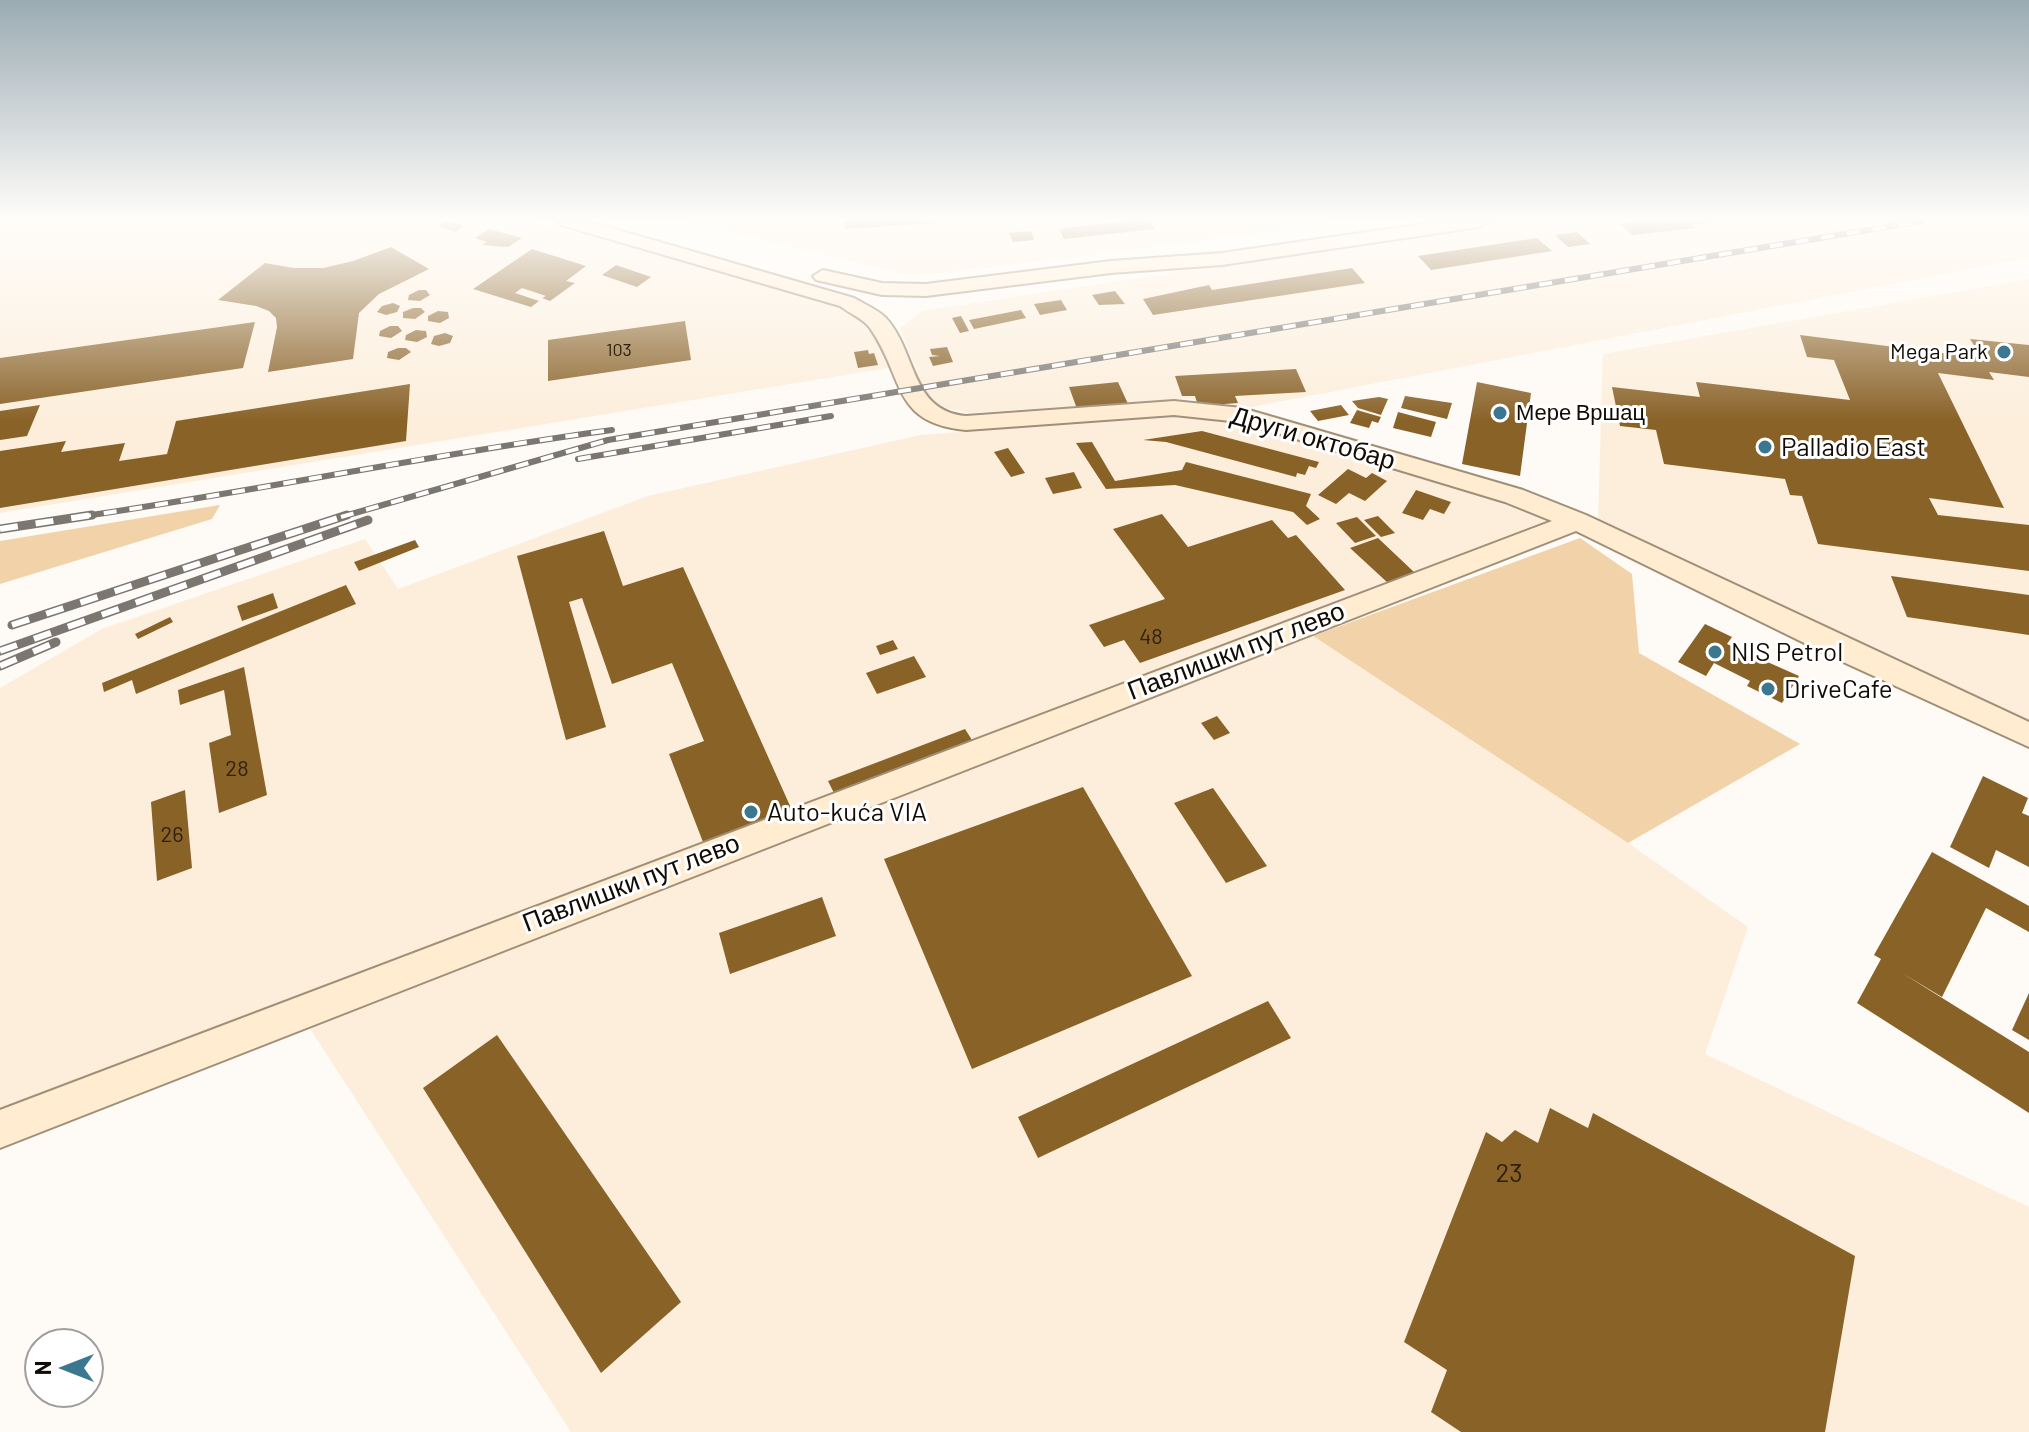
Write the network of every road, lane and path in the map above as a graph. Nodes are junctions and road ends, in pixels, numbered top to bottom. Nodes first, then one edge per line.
1 (808, 288) edge
2 (884, 288) edge
3 (951, 288) edge
4 (1040, 288) edge
5 (878, 322) junction
6 (1577, 521) junction
7 (2029, 735) edge
8 (0, 1129) edge

1 - 5 street
2 - 3 street
4 - 5 street
5 - 6 street, Други октобар
6 - 7 street, Други октобар
6 - 8 street, Павлишки пут лево

